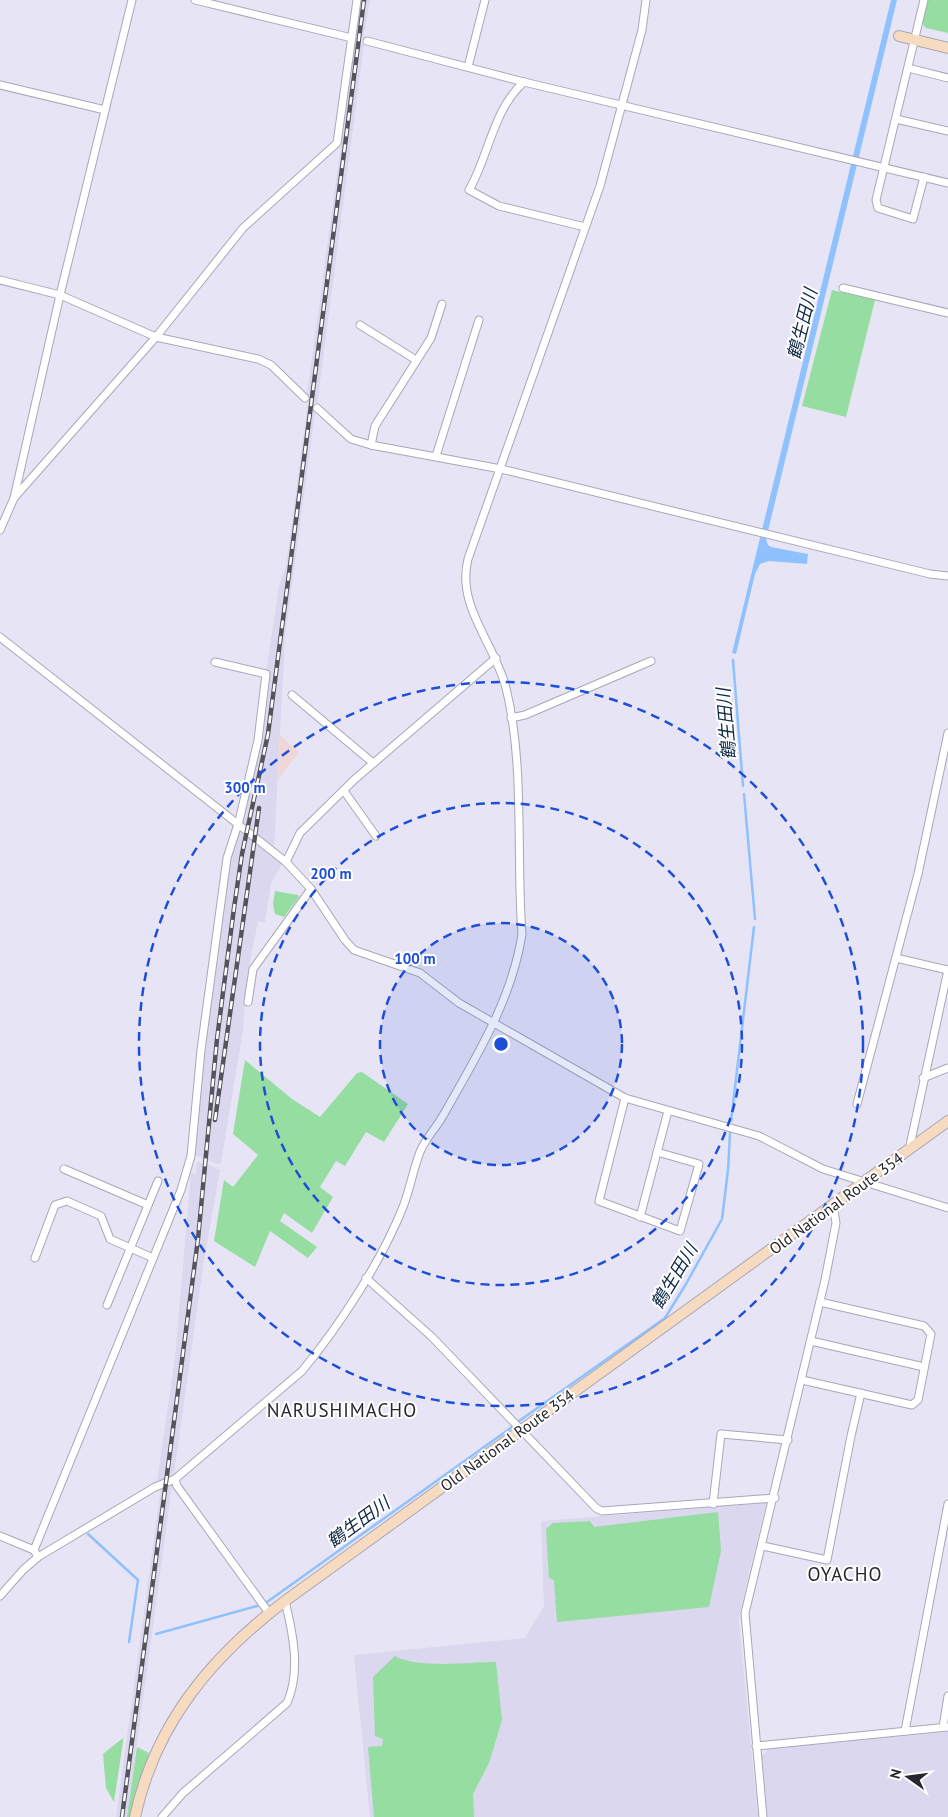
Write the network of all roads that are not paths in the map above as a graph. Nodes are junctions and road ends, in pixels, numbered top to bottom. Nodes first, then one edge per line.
1 (132, 0) edge
2 (195, 0) edge
3 (357, 0) edge
4 (485, 0) edge
5 (646, 0) edge
6 (924, 0) edge
7 (899, 36) dead end
8 (352, 38) junction
9 (915, 40) junction
10 (367, 41) dead end
11 (948, 48) edge
12 (468, 67) junction
13 (908, 68) junction
14 (948, 78) edge
15 (524, 82) junction
16 (0, 85) edge
17 (622, 105) junction
18 (105, 110) junction
19 (896, 119) junction
20 (948, 131) edge
21 (884, 167) junction
22 (924, 177) junction
23 (948, 183) edge
24 (586, 227) junction
25 (0, 280) edge
26 (843, 288) dead end
27 (60, 295) junction
28 (442, 304) dead end
29 (948, 313) edge
30 (479, 320) dead end
31 (360, 325) dead end
32 (156, 337) junction
33 (416, 360) junction
34 (305, 398) dead end
35 (317, 408) dead end
36 (371, 445) junction
37 (436, 456) junction
38 (501, 469) junction
39 (14, 498) junction
40 (0, 530) edge
41 (948, 576) edge
42 (0, 637) edge
43 (496, 658) junction
44 (651, 661) dead end
45 (215, 662) dead end
46 (292, 695) dead end
47 (511, 718) junction
48 (948, 733) edge
49 (373, 763) junction
50 (344, 791) junction
51 (237, 824) junction
52 (376, 836) dead end
53 (286, 862) junction
54 (311, 889) junction
55 (896, 958) junction
56 (948, 970) edge
57 (248, 1002) dead end
58 (495, 1024) junction
59 (948, 1068) edge
60 (923, 1078) junction
61 (625, 1098) junction
62 (858, 1104) dead end
63 (668, 1111) junction
64 (948, 1122) edge
65 (909, 1150) junction
66 (657, 1152) junction
67 (64, 1170) dead end
68 (158, 1181) dead end
69 (864, 1183) junction
70 (148, 1205) junction
71 (833, 1206) junction
72 (948, 1208) edge
73 (640, 1217) junction
74 (131, 1248) junction
75 (35, 1258) dead end
76 (153, 1258) junction
77 (366, 1278) junction
78 (820, 1302) junction
79 (107, 1305) dead end
80 (811, 1341) junction
81 (924, 1368) junction
82 (802, 1380) junction
83 (861, 1393) junction
84 (520, 1430) junction
85 (788, 1440) junction
86 (175, 1479) junction
87 (774, 1498) junction
88 (713, 1504) junction
89 (948, 1504) edge
90 (0, 1536) edge
91 (763, 1546) junction
92 (34, 1550) junction
93 (38, 1557) junction
94 (0, 1596) edge
95 (285, 1601) junction
96 (269, 1613) junction
97 (948, 1696) edge
98 (946, 1727) edge
99 (905, 1731) junction
100 (756, 1746) junction
101 (135, 1817) edge
102 (162, 1817) edge
103 (763, 1817) edge

1 - 18 street
2 - 8 street
3 - 8 street
4 - 12 street
5 - 17 street
6 - 9 street
7 - 9 street
8 - 32 street
9 - 11 street
9 - 13 street
10 - 12 street
12 - 15 street
13 - 14 street
13 - 19 street
15 - 17 street
15 - 24 street
16 - 18 street
17 - 21 street
17 - 24 street
18 - 27 street
19 - 20 street
19 - 21 street
21 - 22 street
21 - 22 street
22 - 23 street
24 - 38 street
25 - 27 street
26 - 29 street
27 - 32 street
27 - 39 street
28 - 33 street
30 - 37 street
31 - 33 street
32 - 34 street
32 - 39 street
33 - 36 street
35 - 36 street
36 - 37 street
37 - 38 street
38 - 41 street
38 - 43 street
39 - 40 street
42 - 51 street
43 - 47 street
43 - 49 street
44 - 47 street
45 - 51 street
46 - 49 street
47 - 58 street
48 - 55 street
49 - 50 street
50 - 52 street
50 - 53 street
51 - 53 street
51 - 76 street
53 - 54 street
54 - 57 street
54 - 58 street
55 - 56 street
55 - 62 street
56 - 60 street
58 - 61 street
58 - 77 street
59 - 60 street
60 - 65 street
61 - 63 street
61 - 73 street
63 - 66 street
63 - 69 street
64 - 65 street, Old National Route 354
65 - 69 street, Old National Route 354
66 - 73 street
66 - 73 street
67 - 70 street
68 - 70 street
69 - 71 street, Old National Route 354
69 - 72 street
70 - 74 street
71 - 78 street
71 - 84 street, Old National Route 354
74 - 75 street
74 - 76 street
74 - 79 street
76 - 92 street
77 - 84 street
77 - 86 street
78 - 80 street
78 - 81 street
80 - 81 street
80 - 82 street
81 - 83 street
82 - 83 street
82 - 85 street
83 - 91 street
84 - 88 street
84 - 95 street, Old National Route 354
85 - 87 street
85 - 88 street
86 - 93 street
86 - 96 street
87 - 88 street
87 - 91 street
89 - 99 street
90 - 92 street
91 - 100 street
92 - 93 street
93 - 94 street
95 - 96 street, Old National Route 354
95 - 102 street
96 - 101 street, Old National Route 354
97 - 98 street
98 - 99 street
99 - 100 street
100 - 103 street

